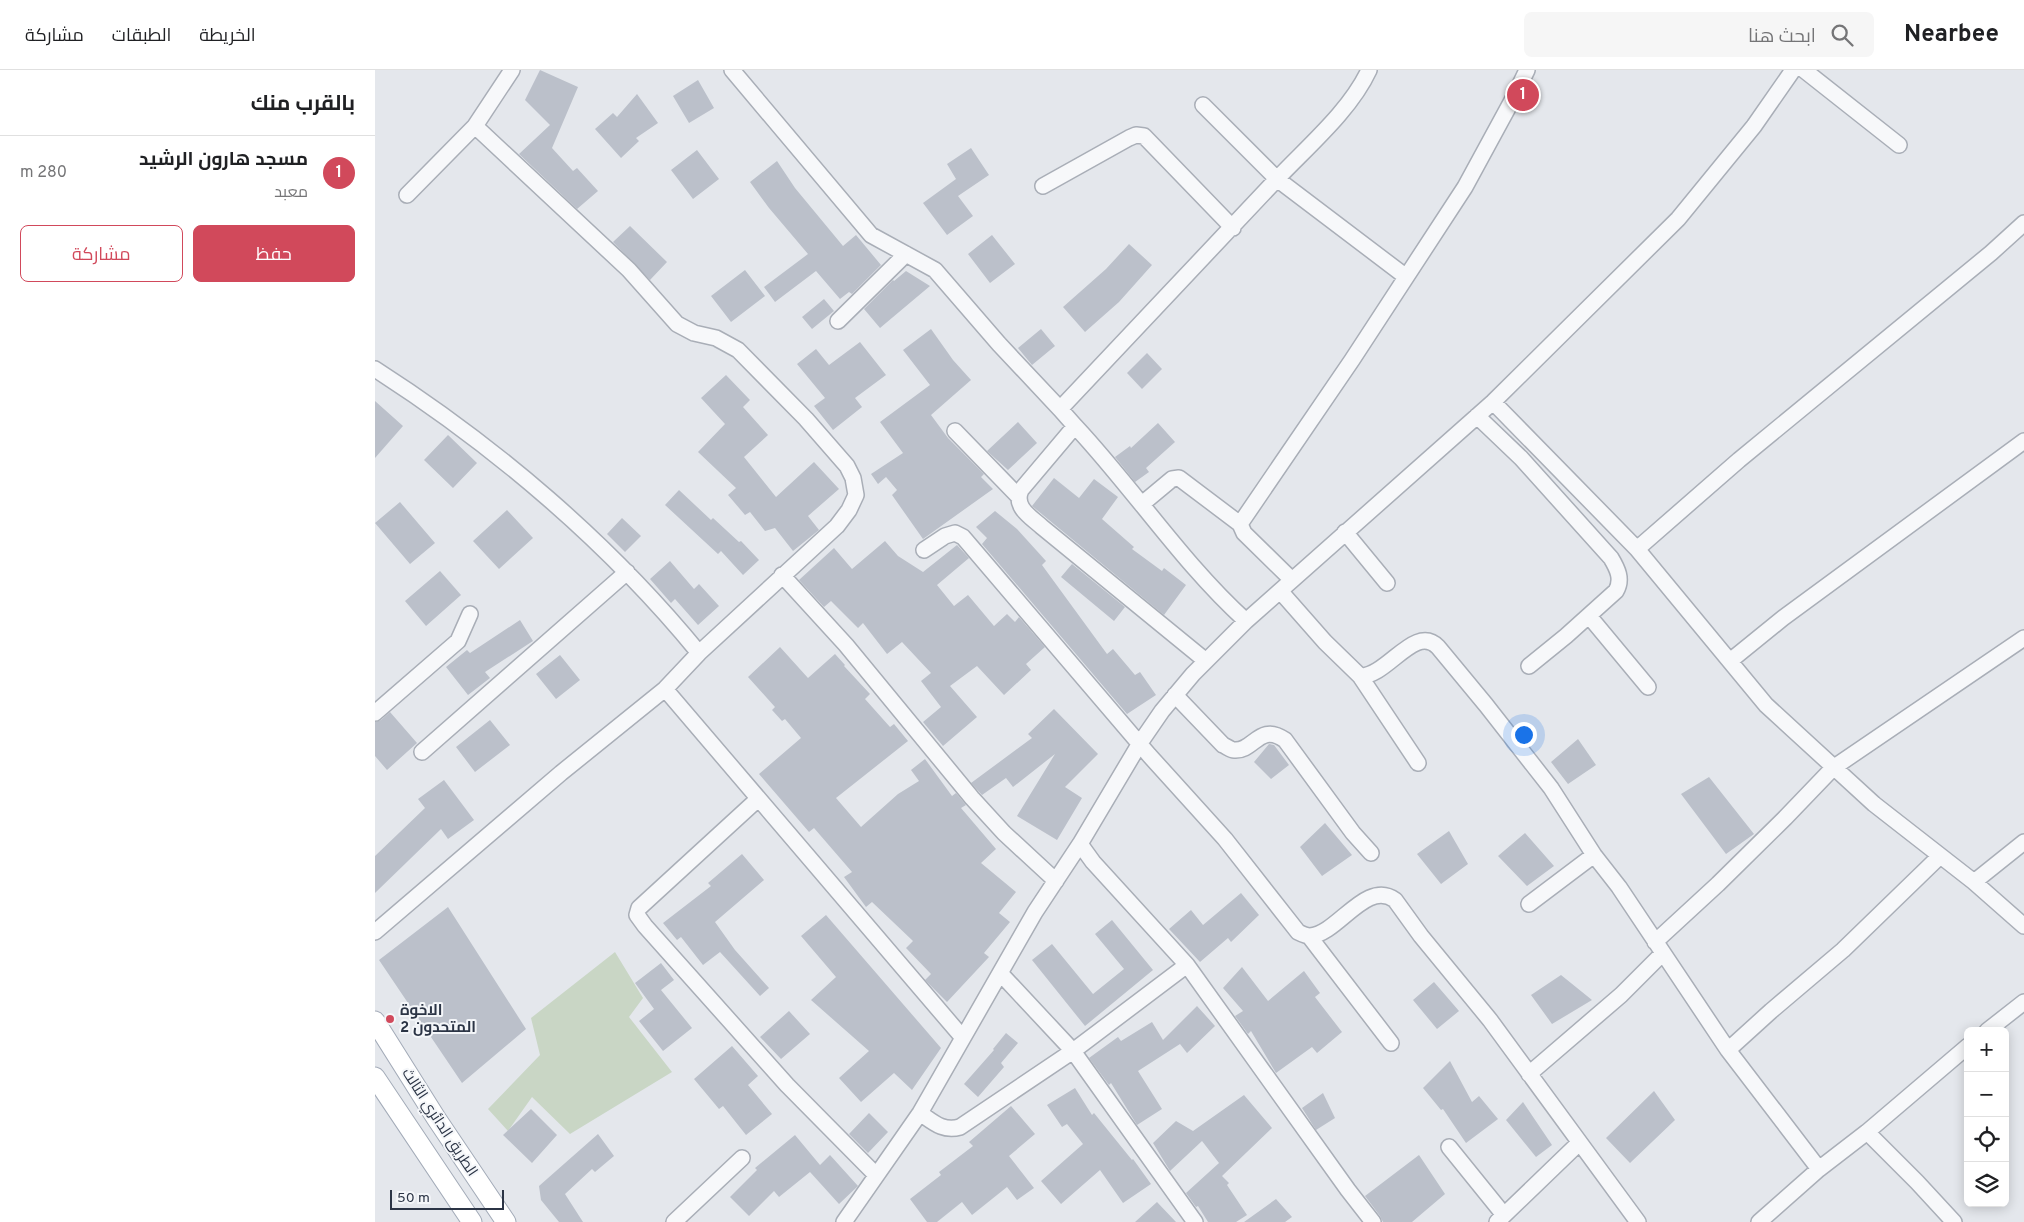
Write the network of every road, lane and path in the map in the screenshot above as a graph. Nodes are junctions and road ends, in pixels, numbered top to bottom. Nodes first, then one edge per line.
1 (512, 70) edge
2 (733, 70) edge
3 (1369, 70) edge
4 (1527, 70) edge
5 (1793, 70) edge
6 (1804, 70) edge
7 (1203, 104) dead end
8 (475, 126) junction
9 (1899, 145) dead end
10 (1277, 179) junction
11 (1043, 186) dead end
12 (407, 195) dead end
13 (2024, 223) edge
14 (1233, 228) junction
15 (906, 254) junction
16 (1405, 276) junction
17 (839, 321) dead end
18 (375, 369) edge
19 (1493, 402) junction
20 (1060, 409) junction
21 (1477, 416) junction
22 (1075, 426) junction
23 (955, 431) dead end
24 (2024, 441) edge
25 (1018, 496) junction
26 (1142, 504) junction
27 (1240, 524) junction
28 (1345, 532) junction
29 (1637, 549) junction
30 (924, 550) dead end
31 (627, 572) junction
32 (782, 575) junction
33 (1292, 580) junction
34 (1387, 582) dead end
35 (1281, 592) junction
36 (470, 614) dead end
37 (1589, 616) junction
38 (1246, 621) junction
39 (2024, 638) edge
40 (699, 653) junction
41 (1206, 661) junction
42 (1730, 661) junction
43 (1529, 666) dead end
44 (1359, 676) junction
45 (1648, 687) dead end
46 (665, 689) junction
47 (1175, 695) junction
48 (375, 713) edge
49 (1140, 743) junction
50 (422, 752) dead end
51 (1419, 763) dead end
52 (1833, 768) junction
53 (758, 799) junction
54 (2024, 842) edge
55 (1080, 844) junction
56 (1371, 853) dead end
57 (1594, 854) junction
58 (1940, 856) junction
59 (1056, 881) junction
60 (1974, 882) junction
61 (1529, 904) dead end
62 (2024, 926) edge
63 (375, 932) edge
64 (1309, 936) junction
65 (1658, 948) junction
66 (1187, 965) junction
67 (1001, 974) junction
68 (2024, 1002) edge
69 (375, 1021) edge
70 (1992, 1027) edge
71 (963, 1038) junction
72 (1391, 1043) dead end
73 (1964, 1049) edge
74 (1728, 1050) junction
75 (1073, 1051) junction
76 (1529, 1074) junction
77 (375, 1078) edge
78 (920, 1113) junction
79 (1867, 1132) junction
80 (1579, 1143) junction
81 (1449, 1147) dead end
82 (742, 1158) dead end
83 (1819, 1169) junction
84 (875, 1174) junction
85 (853, 1218) edge
86 (1500, 1219) edge
87 (471, 1222) edge
88 (506, 1222) edge
89 (674, 1222) edge
90 (1195, 1222) edge
91 (1373, 1222) edge
92 (1638, 1222) edge
93 (1759, 1222) edge
94 (1954, 1222) edge

1 - 8 street
2 - 15 street
3 - 10 street
4 - 16 street
5 - 19 street
6 - 9 street
7 - 10 street
8 - 12 street
8 - 32 street
10 - 14 street
10 - 16 street
11 - 14 street
13 - 29 street
14 - 20 street
15 - 17 street
15 - 20 street
16 - 27 street
18 - 31 street
19 - 21 street
19 - 29 street
20 - 22 street
21 - 28 street
21 - 37 street
22 - 25 street
22 - 26 street
23 - 25 street
24 - 42 street
25 - 41 street
26 - 27 street
26 - 38 street
27 - 33 street
28 - 33 street
28 - 34 street
29 - 42 street
30 - 49 street
31 - 40 street
31 - 50 street
32 - 40 street
32 - 59 street
33 - 35 street
35 - 38 street
35 - 44 street
36 - 48 street
37 - 43 street
37 - 45 street
38 - 41 street
39 - 52 street
40 - 46 street
41 - 47 street
42 - 52 street
44 - 51 street
44 - 57 street
46 - 53 street
46 - 63 street
47 - 49 street
47 - 56 street
49 - 55 street
49 - 64 street
52 - 58 street
52 - 65 street
53 - 71 street
53 - 84 street
54 - 60 street
55 - 59 street
55 - 66 street
57 - 61 street
57 - 65 street
58 - 60 street
58 - 74 street
59 - 67 street
60 - 62 street
64 - 72 street
64 - 76 street
65 - 74 street
65 - 76 street
66 - 75 street
66 - 91 street
67 - 71 street
67 - 75 street
68 - 70 street
69 - 88 main road, الطريق الدائري الثالث
71 - 78 street
73 - 79 street
74 - 83 street
75 - 78 street
75 - 90 street
76 - 80 street
77 - 87 main road, الطريق الدائري الثالث
78 - 84 street
79 - 83 street
79 - 94 street
80 - 86 street
80 - 92 street
81 - 86 street
82 - 89 street
83 - 93 street
84 - 85 street

